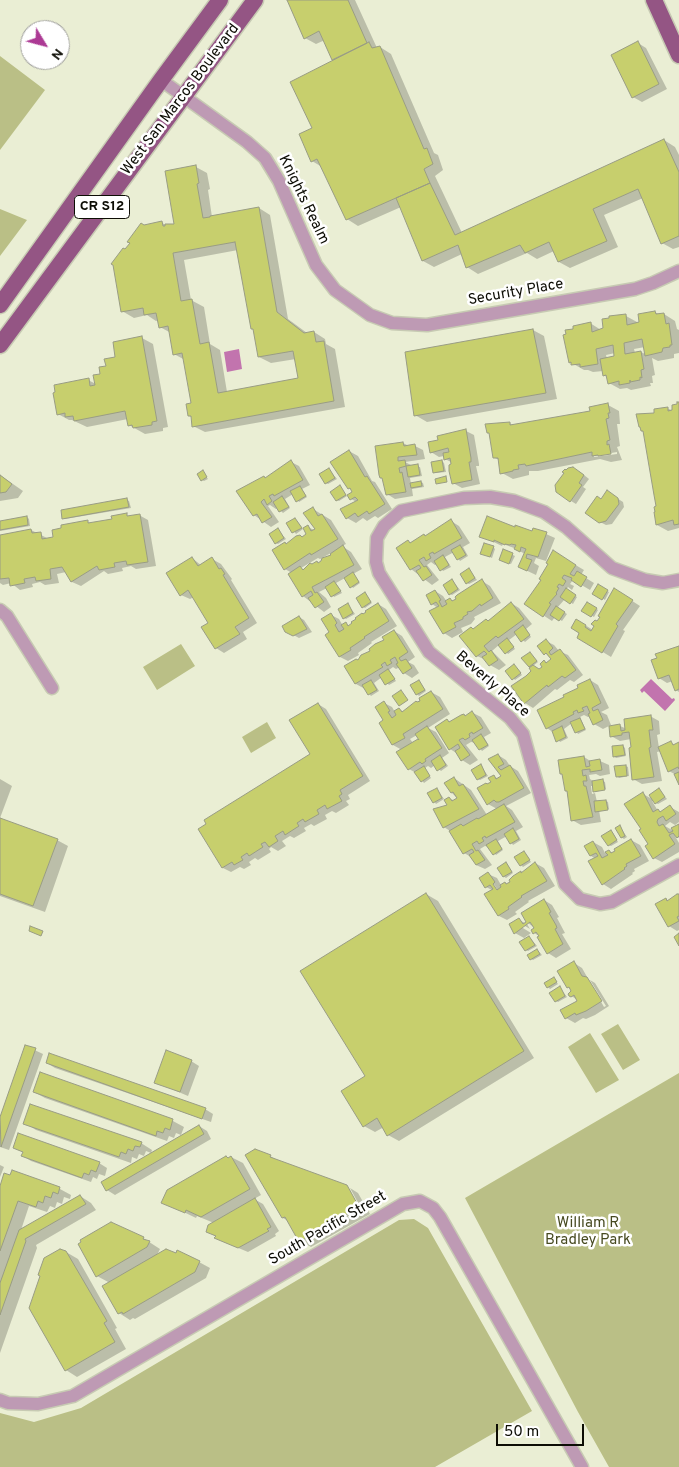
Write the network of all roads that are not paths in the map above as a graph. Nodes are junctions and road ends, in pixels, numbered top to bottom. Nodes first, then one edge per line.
1 (220, 0) edge
2 (255, 0) edge
3 (654, 0) edge
4 (679, 55) edge
5 (161, 80) junction
6 (183, 96) junction
7 (679, 271) edge
8 (0, 305) edge
9 (358, 308) joint
10 (0, 345) edge
11 (679, 580) edge
12 (0, 610) edge
13 (52, 688) dead end
14 (679, 865) edge
15 (0, 1400) edge
16 (582, 1467) edge

1 - 5 main road, West San Marcos Boulevard / CR S12
2 - 6 main road, West San Marcos Boulevard / CR S12
3 - 4 main road
5 - 6 street, Knights Realm
5 - 8 main road, West San Marcos Boulevard / CR S12
6 - 9 street, Knights Realm
6 - 10 main road, West San Marcos Boulevard / CR S12
7 - 9 street, Security Place
11 - 14 street, Beverly Place
12 - 13 street
15 - 16 street, South Pacific Street

